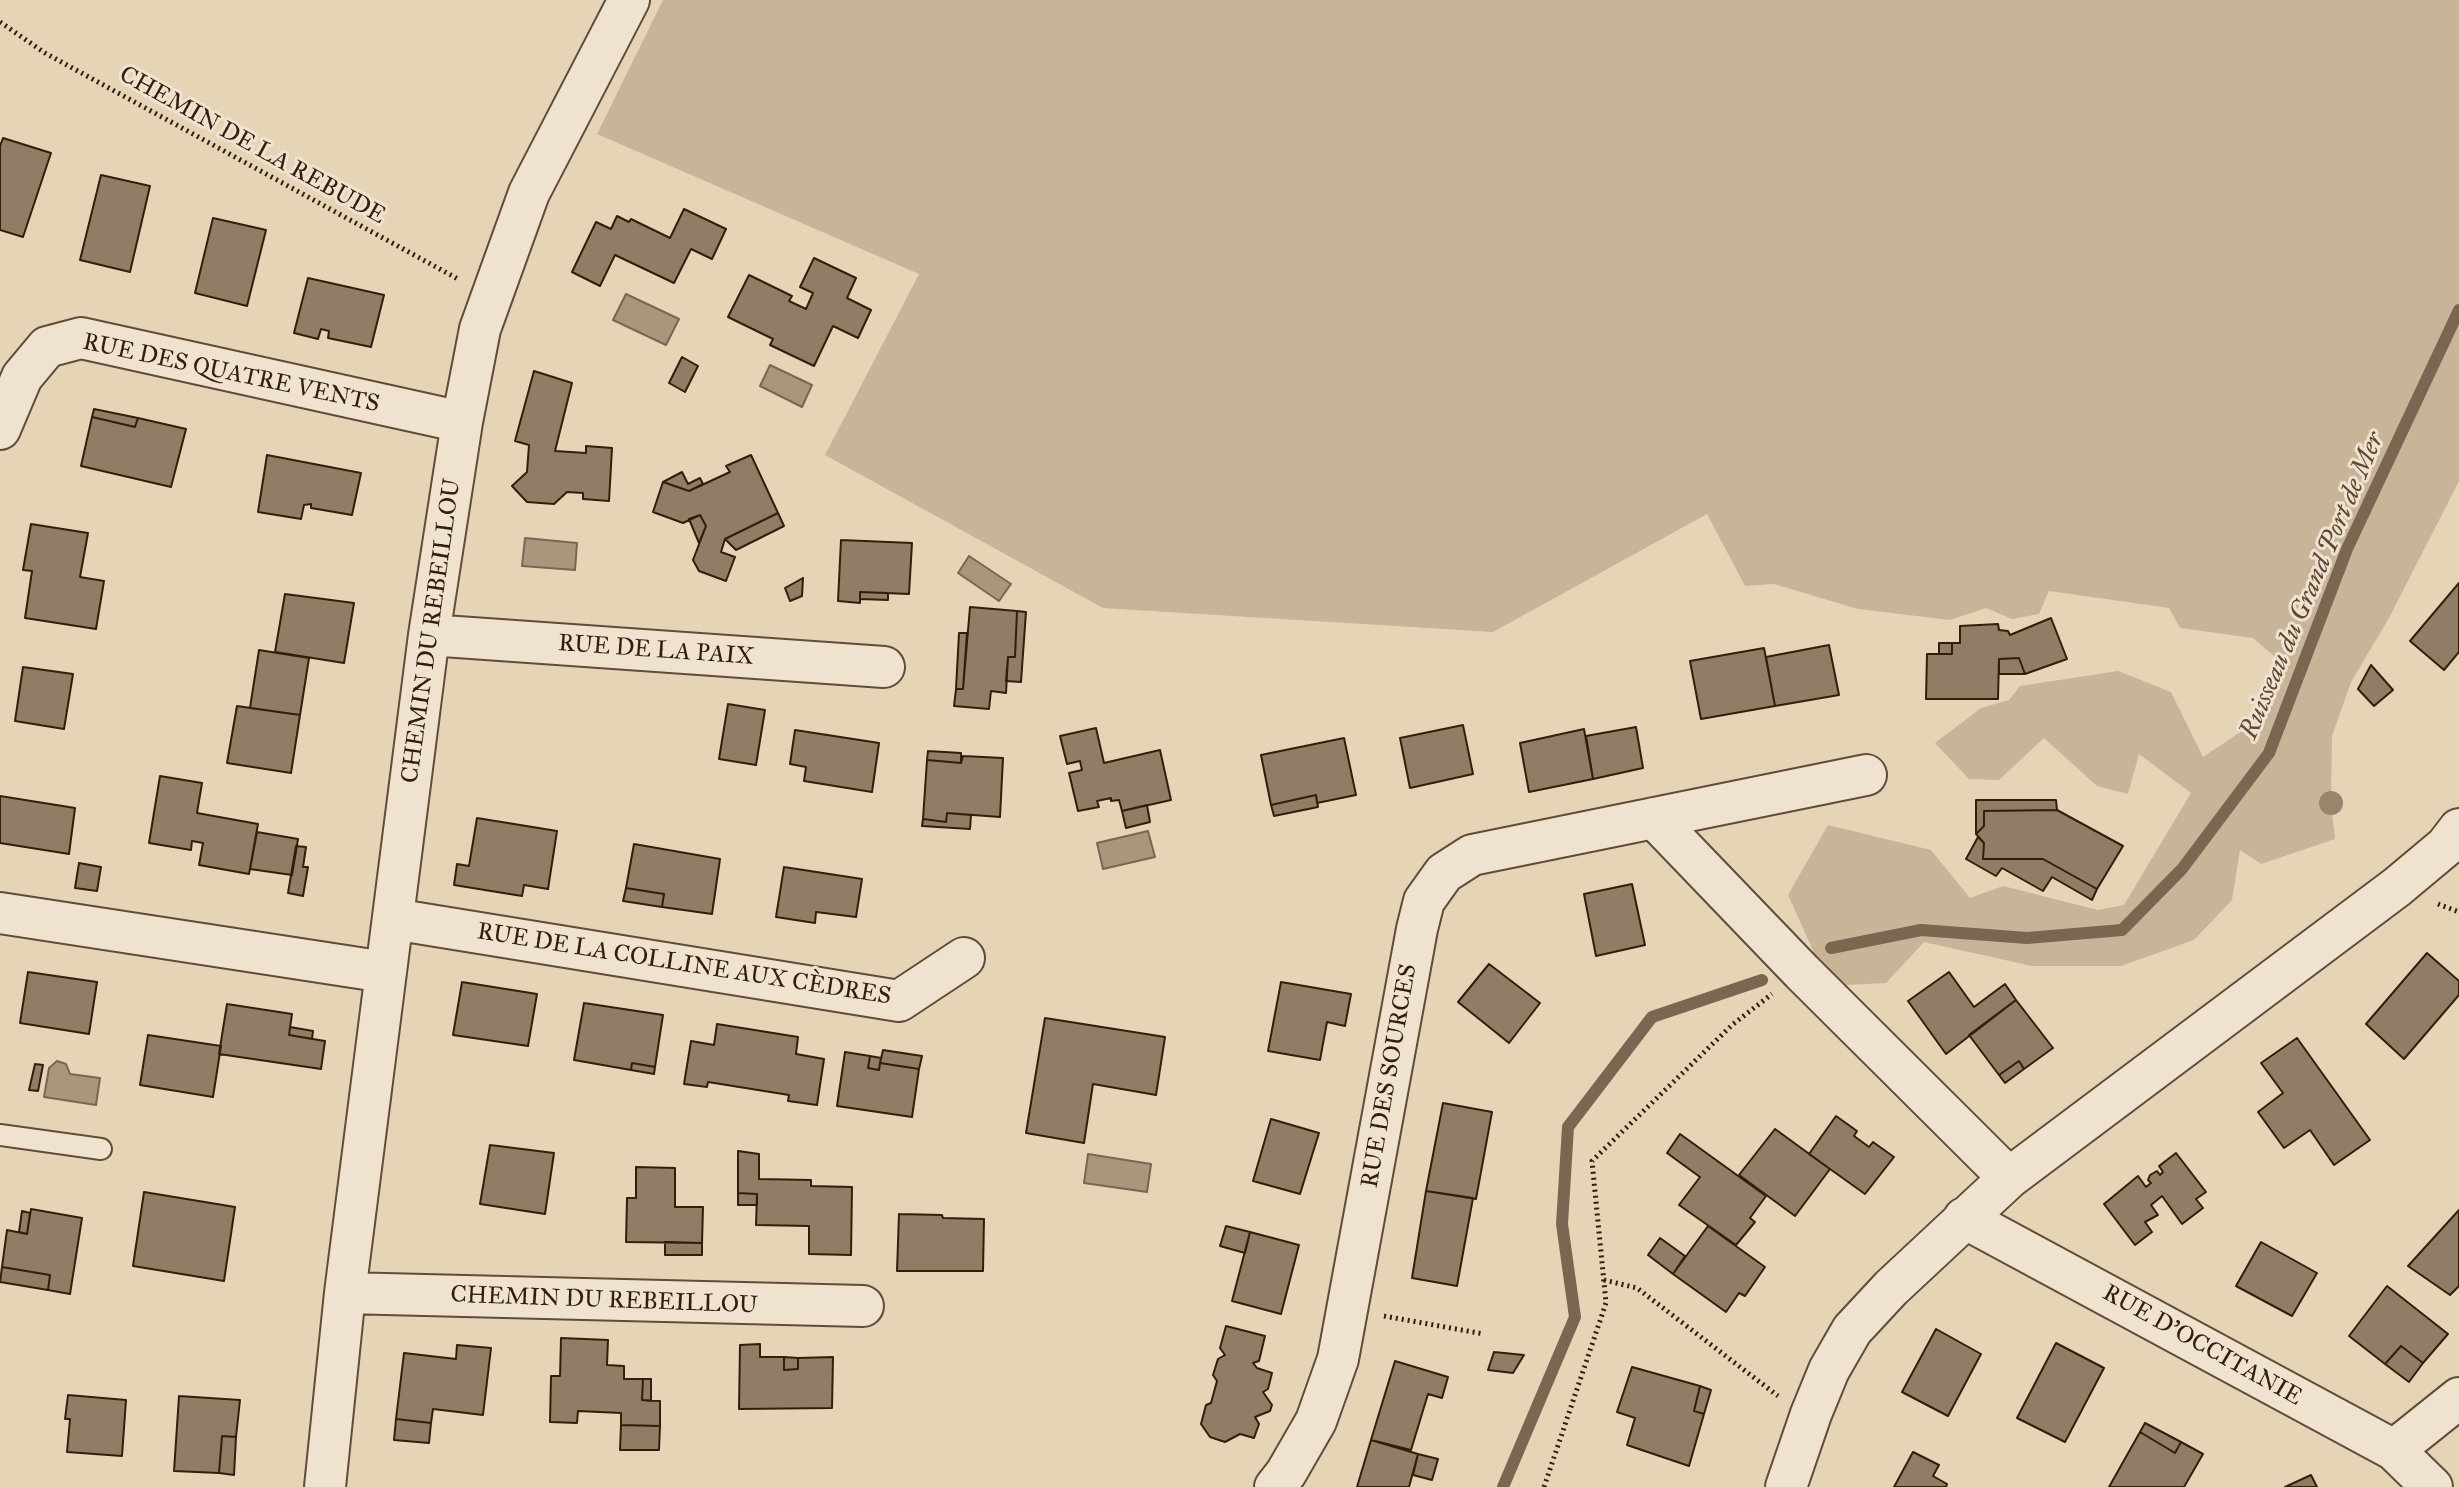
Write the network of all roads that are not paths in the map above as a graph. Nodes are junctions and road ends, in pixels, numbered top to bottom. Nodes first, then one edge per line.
1 (629, 0) edge
2 (462, 422) junction
3 (0, 429) edge
4 (429, 635) junction
5 (884, 667) dead end
6 (1866, 775) dead end
7 (1654, 818) junction
8 (2455, 839) edge
9 (0, 913) edge
10 (393, 919) junction
11 (964, 958) dead end
12 (385, 972) junction
13 (0, 1135) edge
14 (101, 1149) dead end
15 (2009, 1178) junction
16 (1964, 1218) junction
17 (345, 1293) junction
18 (863, 1306) dead end
19 (2459, 1398) edge
20 (2394, 1450) junction
21 (325, 1487) edge
22 (1275, 1487) edge
23 (1786, 1487) edge
24 (2432, 1487) edge

1 - 2 street, CHEMIN DU REBEILLOU
2 - 3 street, RUE DES QUATRE VENTS
2 - 4 street, CHEMIN DU REBEILLOU
4 - 5 street, RUE DE LA PAIX
4 - 10 street, CHEMIN DU REBEILLOU
6 - 7 street, RUE DES SOURCES
7 - 15 street
7 - 22 street, RUE DES SOURCES
8 - 15 street
9 - 12 street
10 - 11 street, RUE DE LA COLLINE AUX CÈDRES
10 - 12 street, CHEMIN DU REBEILLOU
12 - 17 street, CHEMIN DU REBEILLOU
13 - 14 lane
15 - 16 street
16 - 20 street, RUE D'OCCITANIE
16 - 23 street
17 - 18 street, CHEMIN DU REBEILLOU
17 - 21 street, CHEMIN DU REBEILLOU
19 - 20 street
20 - 24 street, RUE D'OCCITANIE

